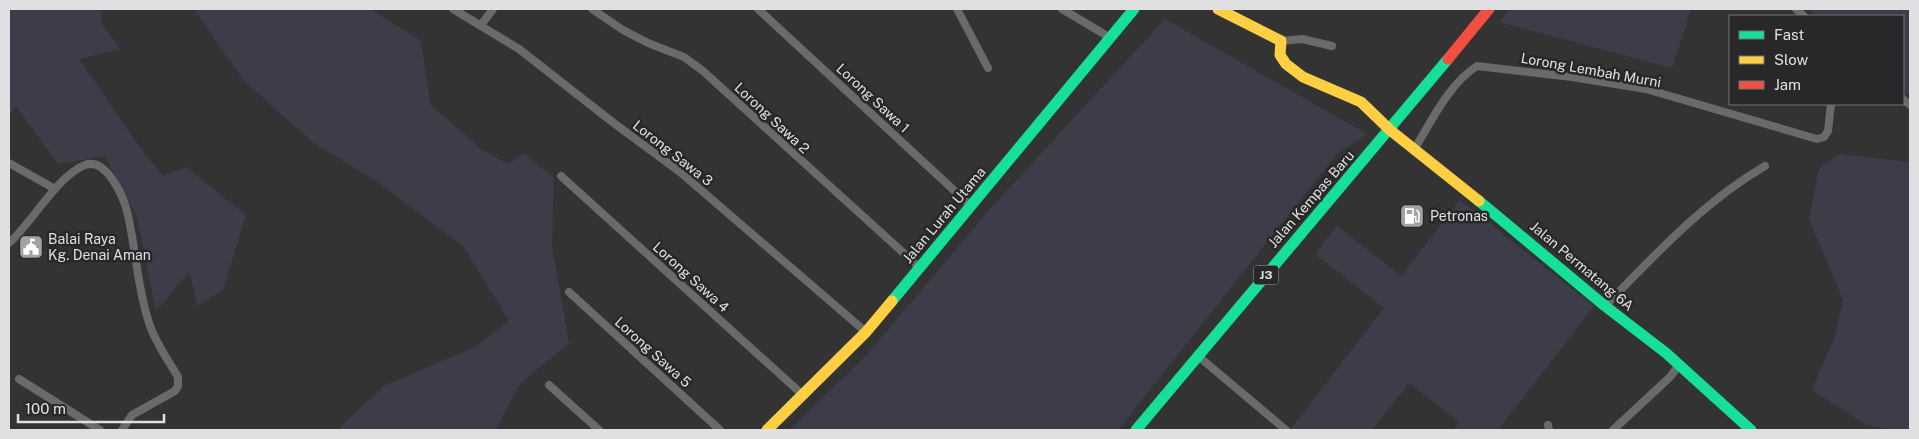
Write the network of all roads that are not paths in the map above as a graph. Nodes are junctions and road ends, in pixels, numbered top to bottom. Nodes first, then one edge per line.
1 (453, 9) edge
2 (493, 9) edge
3 (592, 9) edge
4 (758, 9) edge
5 (957, 9) edge
6 (1062, 9) edge
7 (1134, 9) edge
8 (1218, 9) edge
9 (1489, 9) edge
10 (481, 25) junction
11 (1110, 37) junction
12 (1281, 41) junction
13 (1332, 46) dead end
14 (988, 68) dead end
15 (1831, 105) edge
16 (1390, 130) junction
17 (1415, 148) junction
18 (9, 163) edge
19 (1766, 166) dead end
20 (561, 176) dead end
21 (55, 189) junction
22 (970, 206) junction
23 (9, 243) edge
24 (919, 267) junction
25 (569, 292) dead end
26 (1606, 306) junction
27 (866, 332) junction
28 (1198, 356) junction
29 (1679, 365) junction
30 (19, 379) dead end
31 (549, 386) dead end
32 (804, 396) junction
33 (100, 430) edge
34 (122, 430) edge
35 (599, 430) edge
36 (720, 430) edge
37 (767, 430) edge
38 (1136, 430) edge
39 (1286, 430) edge
40 (1613, 430) edge
41 (1751, 430) edge

1 - 10 street, Lorong Sawa 3
2 - 10 street
3 - 24 street, Lorong Sawa 2
4 - 22 street, Lorong Sawa 1
5 - 14 street
6 - 11 street
7 - 11 street, Jalan Lurah Utama
8 - 12 street
9 - 16 street, Jalan Kempas Baru / J3
10 - 27 street, Lorong Sawa 3
11 - 22 street, Jalan Lurah Utama
12 - 13 street
12 - 16 street, Jalan Permatang 6A
15 - 17 street, Lorong Lembah Murni
16 - 17 street, Jalan Permatang 6A
16 - 28 street, Jalan Kempas Baru / J3
17 - 26 street, Jalan Permatang 6A
18 - 21 street
19 - 26 street
20 - 32 street, Lorong Sawa 4
21 - 23 street
21 - 34 street
22 - 24 street, Jalan Lurah Utama
24 - 27 street, Jalan Lurah Utama
25 - 36 street, Lorong Sawa 5
26 - 29 street, Jalan Permatang 6A
27 - 32 street, Jalan Lurah Utama
28 - 38 street, Jalan Kempas Baru / J3
28 - 39 street
29 - 40 street
29 - 41 street, Jalan Permatang 6A
30 - 33 street
31 - 35 street
32 - 37 street, Jalan Lurah Utama

